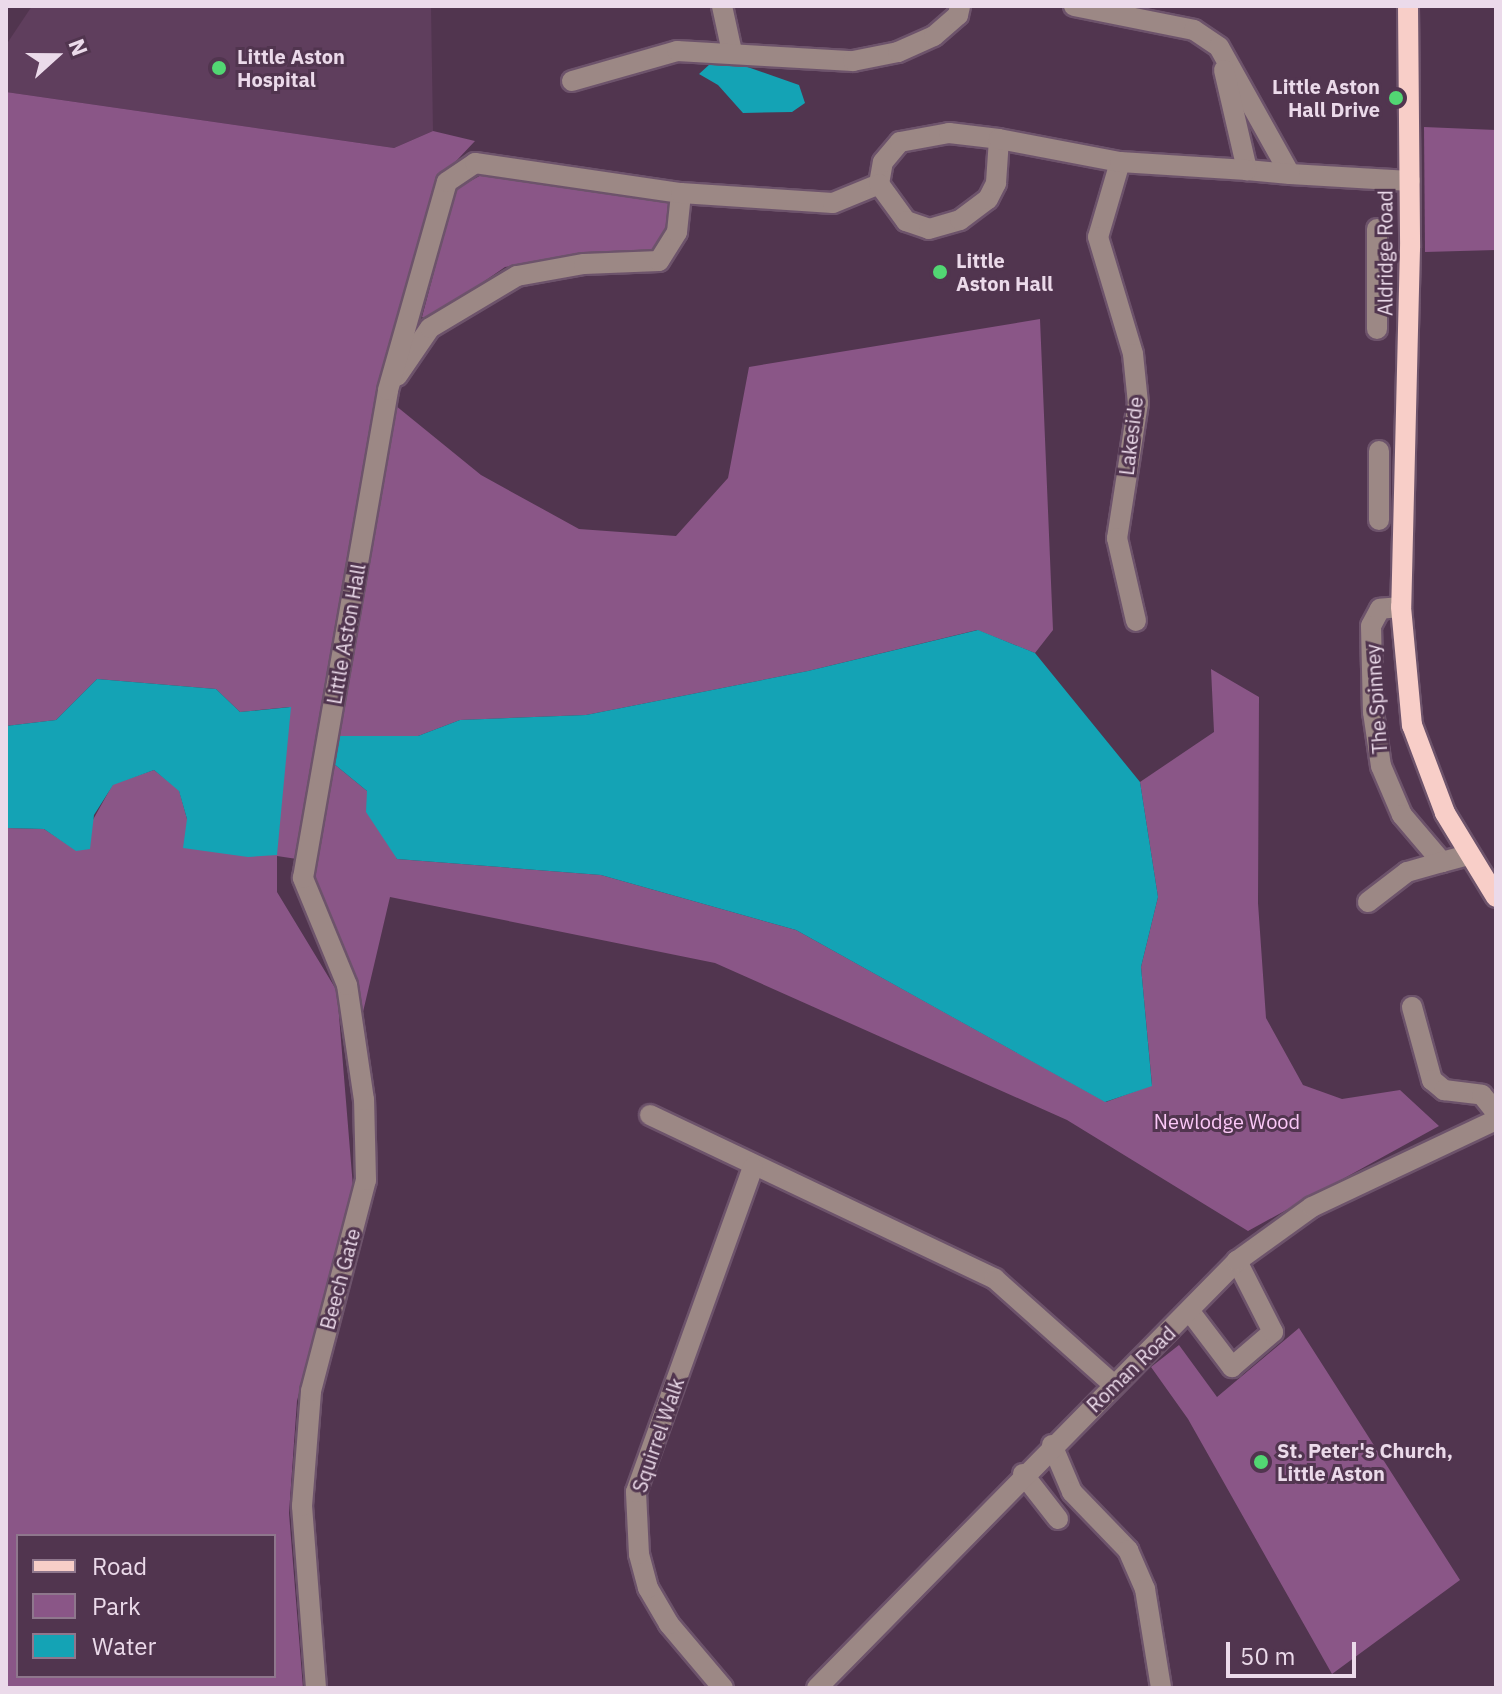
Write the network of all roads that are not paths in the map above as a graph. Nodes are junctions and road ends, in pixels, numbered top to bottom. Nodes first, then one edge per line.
1 (722, 6) edge
2 (960, 6) edge
3 (1074, 6) edge
4 (1408, 6) edge
5 (1219, 47) junction
6 (732, 52) junction
7 (572, 81) dead end
8 (999, 139) junction
9 (1120, 162) junction
10 (1247, 170) junction
11 (1290, 174) junction
12 (1410, 181) junction
13 (879, 184) junction
14 (681, 193) junction
15 (1410, 248) junction
16 (1377, 329) dead end
17 (388, 390) junction
18 (1379, 451) dead end
19 (1381, 498) junction
20 (1407, 501) junction
21 (1379, 520) dead end
22 (1401, 607) junction
23 (1136, 621) dead end
24 (1469, 855) junction
25 (1442, 862) junction
26 (303, 878) joint
27 (1496, 897) edge
28 (1368, 902) dead end
29 (1412, 1007) dead end
30 (1496, 1112) edge
31 (650, 1115) dead end
32 (1496, 1120) edge
33 (753, 1167) junction
34 (1237, 1261) junction
35 (1191, 1313) junction
36 (1114, 1385) junction
37 (1052, 1445) junction
38 (1023, 1474) junction
39 (1058, 1519) dead end
40 (316, 1688) edge
41 (723, 1688) edge
42 (817, 1688) edge
43 (1161, 1688) edge

1 - 6 street
2 - 6 street
3 - 5 street
4 - 12 main road, Aldridge Road
5 - 10 street
5 - 11 street
6 - 7 street
8 - 9 street
8 - 13 street
8 - 13 street
9 - 10 street
9 - 23 street, Lakeside
10 - 11 street
11 - 12 street
12 - 15 main road, Aldridge Road
13 - 14 street, Little Aston Hall
14 - 17 street, Little Aston Hall
14 - 17 street, Little Aston Hall
15 - 16 street
15 - 20 main road, Aldridge Road
17 - 26 street, Little Aston Hall
18 - 19 street
19 - 20 street
19 - 21 street
20 - 22 main road, Aldridge Road
22 - 24 main road, Aldridge Road
22 - 25 street, The Spinney
24 - 25 street
24 - 27 main road, Aldridge Road
25 - 28 street
26 - 40 street, Beech Gate
29 - 30 street
31 - 33 street
32 - 34 street, Roman Road
33 - 36 street
33 - 41 street, Squirrel Walk
34 - 35 street, Roman Road
34 - 35 street
35 - 36 street, Roman Road
36 - 37 street, Roman Road
37 - 38 street, Roman Road
37 - 43 street
38 - 39 street
38 - 42 street, Roman Road

